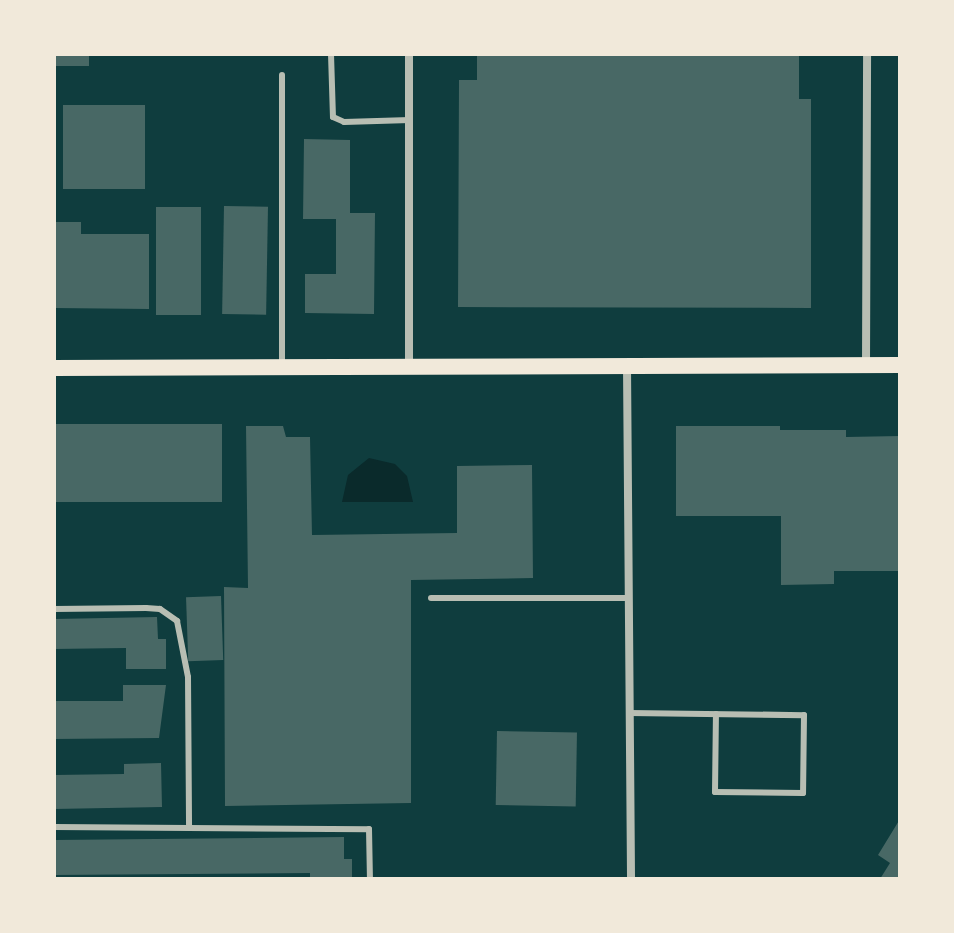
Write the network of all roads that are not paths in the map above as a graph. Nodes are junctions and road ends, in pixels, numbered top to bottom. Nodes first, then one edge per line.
1 (331, 54) edge
2 (409, 54) edge
3 (867, 54) edge
4 (282, 75) dead end
5 (410, 120) junction
6 (627, 365) junction
7 (866, 365) junction
8 (900, 365) edge
9 (282, 366) junction
10 (409, 366) junction
11 (54, 368) edge
12 (431, 598) dead end
13 (628, 598) junction
14 (54, 609) edge
15 (629, 713) junction
16 (716, 714) junction
17 (54, 827) edge
18 (189, 827) junction
19 (370, 879) edge
20 (631, 879) edge

1 - 5 lane
2 - 5 street
3 - 7 street
4 - 9 lane
5 - 10 street
6 - 7 main road
6 - 10 main road
6 - 13 street
7 - 8 main road
9 - 10 main road
9 - 11 main road
12 - 13 lane
13 - 15 street
14 - 18 lane
15 - 16 lane
15 - 20 street
16 - 16 lane
17 - 18 lane
18 - 19 lane

